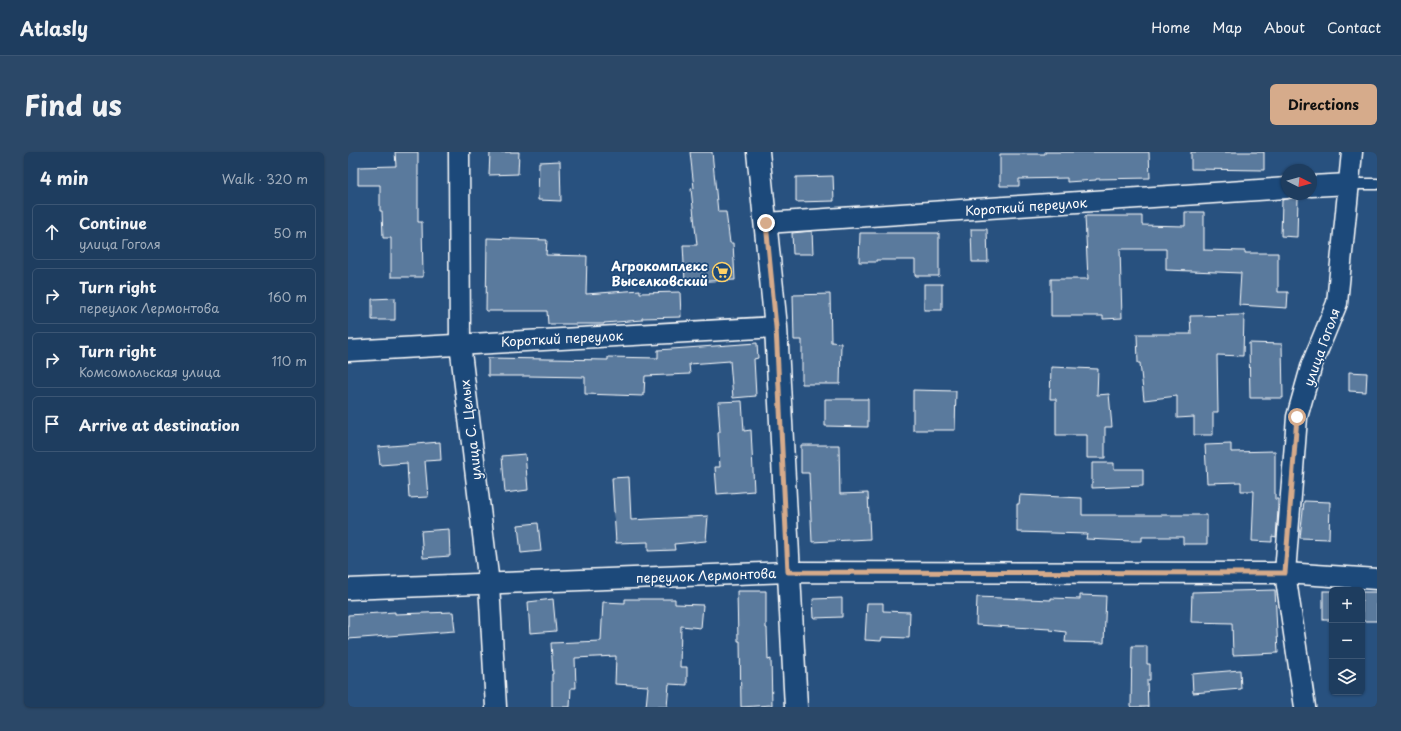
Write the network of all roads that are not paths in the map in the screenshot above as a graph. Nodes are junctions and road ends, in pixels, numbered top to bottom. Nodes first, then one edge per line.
1 (459, 152) edge
2 (758, 152) edge
3 (1352, 152) edge
4 (1350, 184) junction
5 (1377, 184) edge
6 (1317, 186) edge
7 (1281, 188) edge
8 (766, 223) junction
9 (776, 327) junction
10 (460, 344) junction
11 (348, 351) edge
12 (788, 572) junction
13 (1285, 573) junction
14 (1377, 579) edge
15 (489, 584) junction
16 (348, 589) edge
17 (496, 707) edge
18 (796, 707) edge
19 (1305, 707) edge

1 - 10 street, улица С. Целых
2 - 8 main road
3 - 4 street, улица Гоголя
4 - 5 lane
4 - 6 street
4 - 13 street, улица Гоголя
7 - 8 street, Короткий переулок
8 - 9 main road
9 - 10 street, Короткий переулок
9 - 12 main road
10 - 11 street, Короткий переулок
10 - 15 street, улица С. Целых
12 - 13 street, переулок Лермонтова
12 - 15 street, переулок Лермонтова
12 - 18 main road
13 - 14 street, переулок Лермонтова
13 - 19 street, улица Гоголя
15 - 16 street, переулок Лермонтова
15 - 17 street, улица С. Целых

